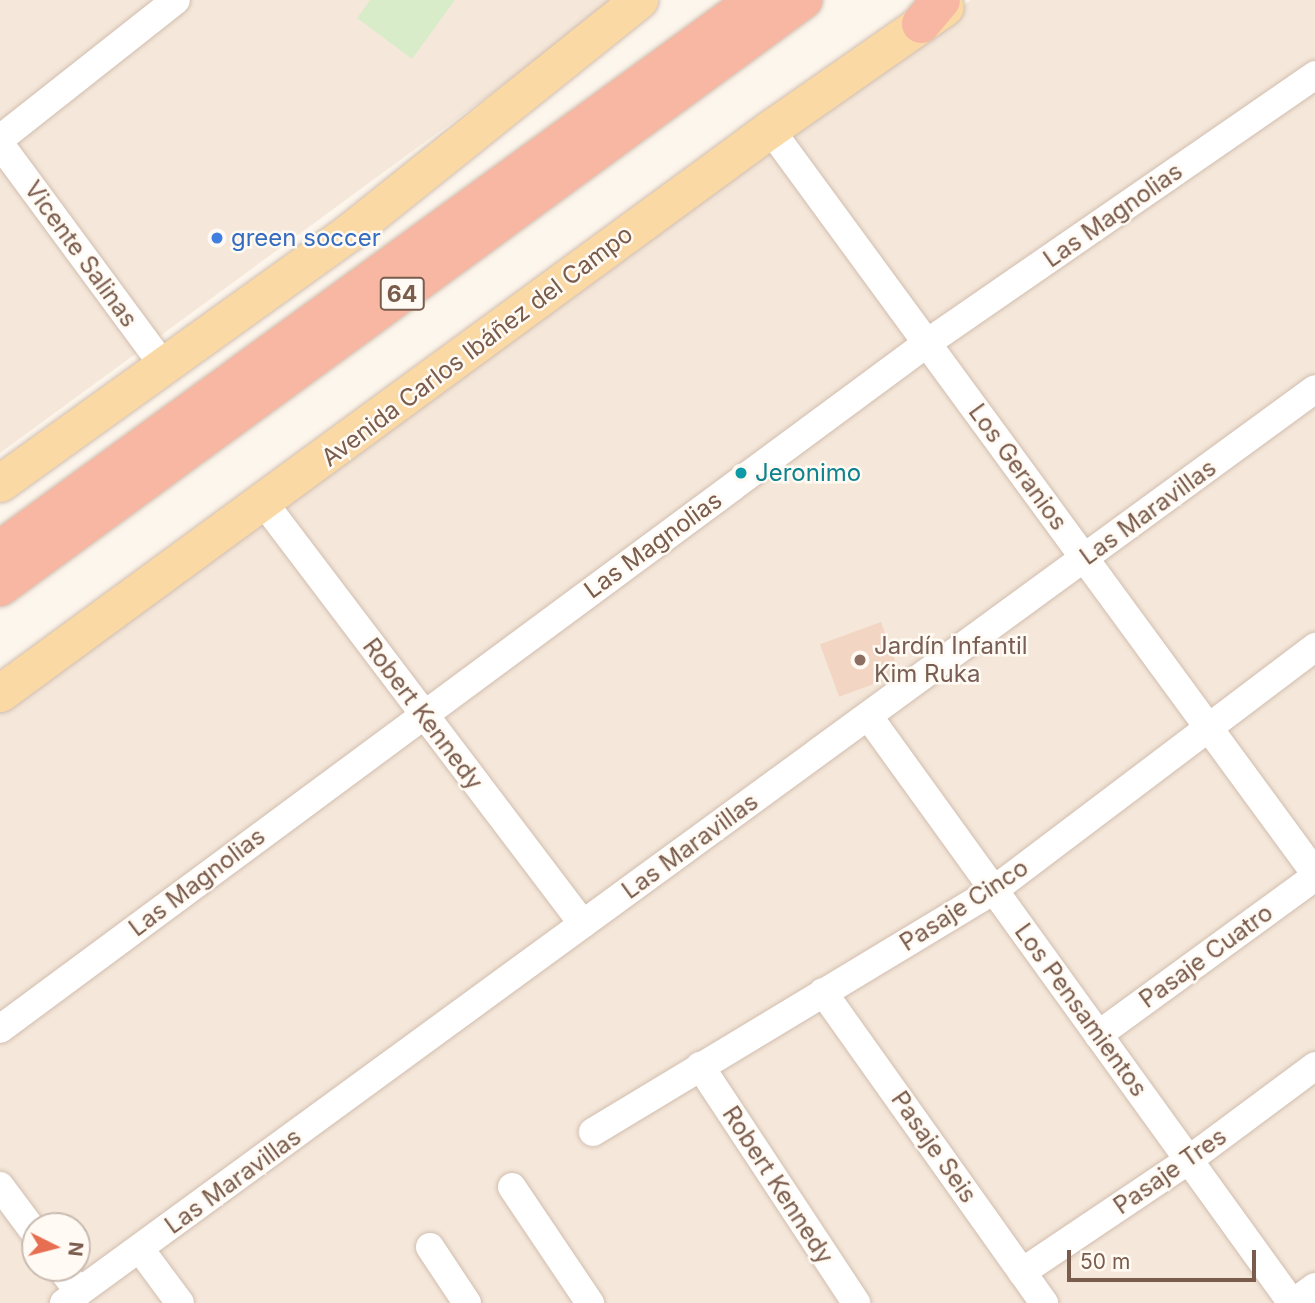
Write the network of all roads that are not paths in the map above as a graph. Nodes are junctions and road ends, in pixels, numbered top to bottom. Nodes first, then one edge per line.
1 (176, 0) edge
2 (639, 0) edge
3 (756, 0) edge
4 (803, 0) edge
5 (954, 0) edge
6 (931, 12) edge
7 (1315, 75) edge
8 (770, 129) junction
9 (0, 141) edge
10 (927, 344) junction
11 (162, 364) junction
12 (1310, 402) edge
13 (0, 482) edge
14 (264, 503) junction
15 (0, 550) edge
16 (1084, 558) junction
17 (0, 587) edge
18 (1315, 647) edge
19 (0, 693) edge
20 (423, 714) junction
21 (869, 717) junction
22 (1210, 729) junction
23 (1315, 875) edge
24 (994, 890) junction
25 (583, 924) junction
26 (823, 992) junction
27 (0, 1029) edge
28 (1098, 1035) junction
29 (700, 1066) junction
30 (1315, 1066) edge
31 (593, 1132) dead end
32 (1190, 1159) junction
33 (0, 1186) edge
34 (512, 1187) dead end
35 (21, 1214) edge
36 (430, 1247) dead end
37 (140, 1249) junction
38 (1022, 1272) junction
39 (1315, 1287) edge
40 (72, 1298) edge
41 (180, 1303) edge
42 (467, 1303) edge
43 (590, 1303) edge
44 (856, 1303) edge
45 (1044, 1303) edge
46 (1292, 1303) edge

1 - 9 street
2 - 11 main road
3 - 15 highway, 64
4 - 17 highway, 64
5 - 6 main road, Avenida Carlos Ibáñez del Campo
6 - 8 main road, Avenida Carlos Ibáñez del Campo
7 - 10 street, Las Magnolias
8 - 10 street, Los Geranios
8 - 14 main road, Avenida Carlos Ibáñez del Campo
9 - 11 street, Vicente Salinas
10 - 16 street, Los Geranios
10 - 20 street, Las Magnolias
11 - 13 main road
12 - 16 street, Las Maravillas
14 - 19 main road, Avenida Carlos Ibáñez del Campo
14 - 20 street, Robert Kennedy
16 - 21 street, Las Maravillas
16 - 22 street, Los Geranios
18 - 22 street, Pasaje Cinco
20 - 25 street, Robert Kennedy
20 - 27 street, Las Magnolias
21 - 24 street, Los Pensamientos
21 - 25 street, Las Maravillas
22 - 23 street, Los Geranios
22 - 24 street, Pasaje Cinco
23 - 28 street, Pasaje Cuatro
24 - 26 street, Pasaje Cinco
24 - 28 street, Los Pensamientos
25 - 37 street, Las Maravillas
26 - 29 street, Pasaje Cinco
26 - 38 street, Pasaje Seis
28 - 32 street, Los Pensamientos
29 - 31 street, Pasaje Cinco
29 - 44 street, Robert Kennedy
30 - 32 street, Pasaje Tres
32 - 38 street, Pasaje Tres
32 - 46 street, Los Pensamientos
33 - 35 street
34 - 43 street
36 - 42 street
37 - 40 street, Las Maravillas
37 - 41 street
38 - 45 street, Pasaje Seis
39 - 46 street

